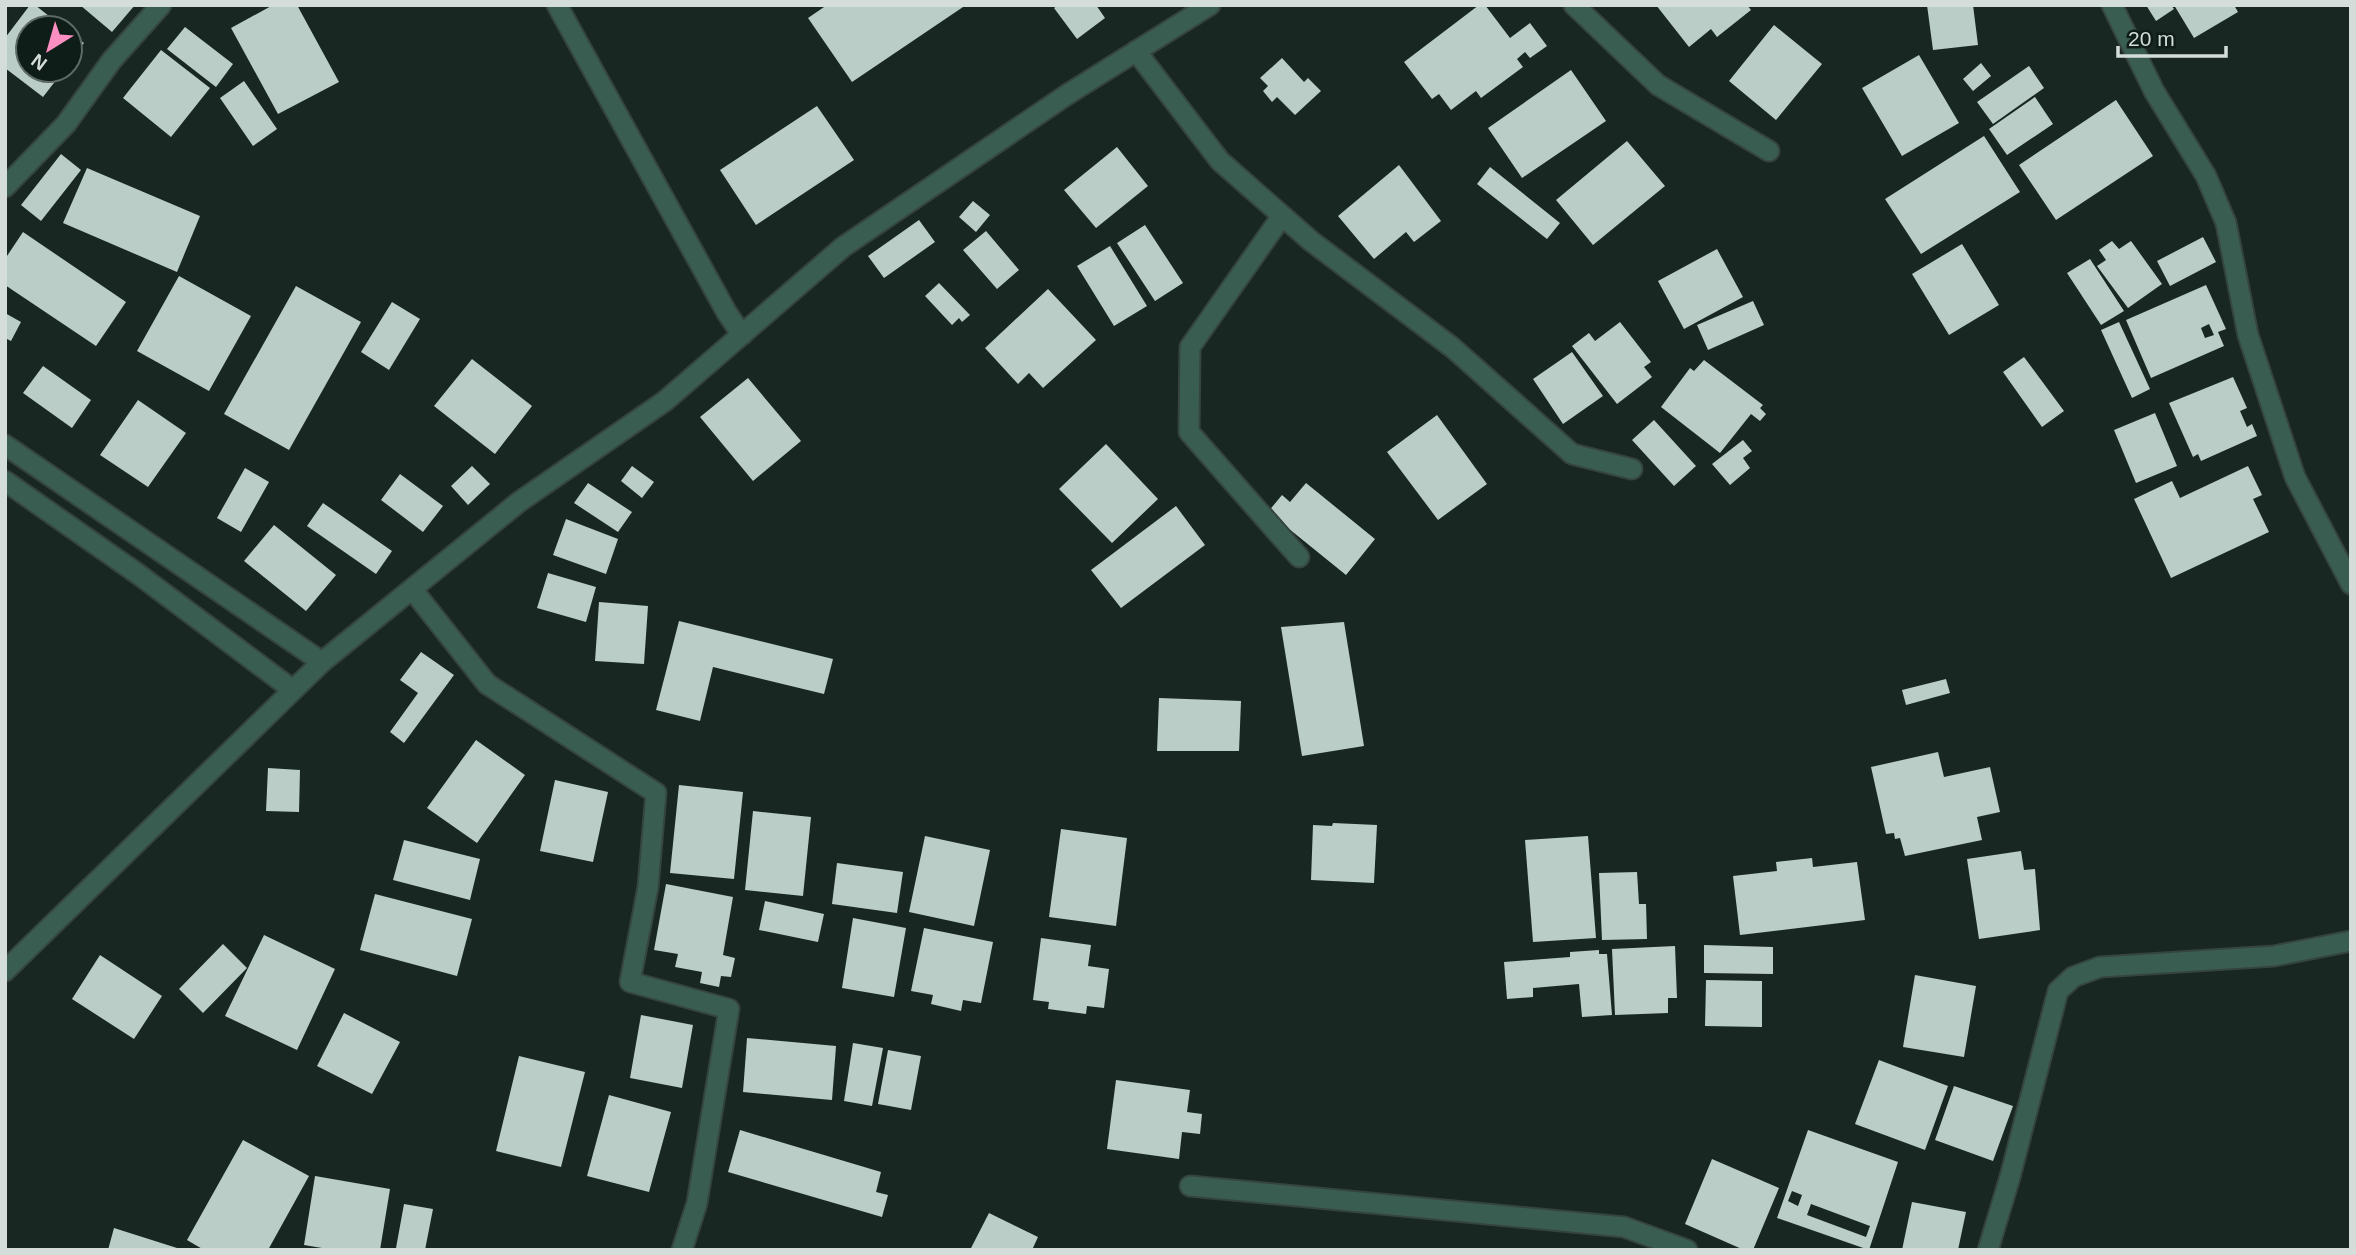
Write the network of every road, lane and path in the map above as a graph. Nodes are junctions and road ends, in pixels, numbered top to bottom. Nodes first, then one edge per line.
1 (160, 5) edge
2 (557, 5) edge
3 (1210, 5) edge
4 (1574, 5) edge
5 (2112, 5) edge
6 (1136, 51) junction
7 (1769, 151) dead end
8 (5, 187) edge
9 (1282, 216) junction
10 (742, 334) junction
11 (5, 445) edge
12 (1632, 469) dead end
13 (5, 481) edge
14 (1299, 557) dead end
15 (2351, 584) edge
16 (412, 589) junction
17 (322, 662) junction
18 (293, 690) junction
19 (2351, 941) edge
20 (5, 971) edge
21 (1190, 1186) dead end
22 (682, 1250) edge
23 (1687, 1250) edge
24 (1988, 1250) edge

1 - 8 street
2 - 10 street
3 - 6 street
4 - 7 street
5 - 15 street
6 - 9 street
6 - 10 street
9 - 12 street
9 - 14 street
10 - 16 street
11 - 17 street
13 - 18 street
16 - 17 street
16 - 22 street
17 - 18 street
18 - 20 street
19 - 24 street
21 - 23 street

